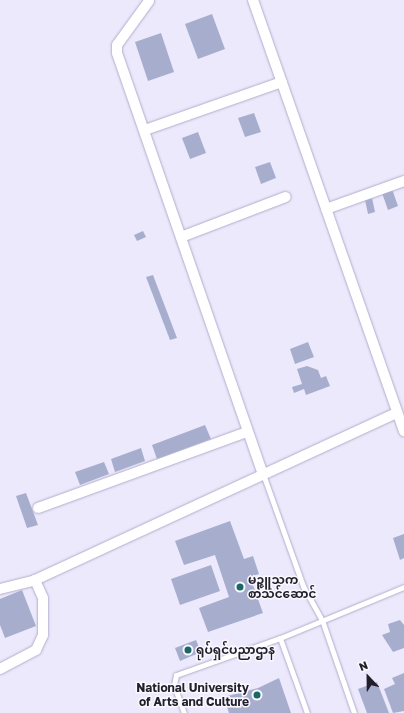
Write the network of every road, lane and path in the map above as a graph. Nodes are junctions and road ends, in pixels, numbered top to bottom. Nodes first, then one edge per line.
1 (253, 0) edge
2 (149, 1) edge
3 (282, 82) junction
4 (145, 130) junction
5 (404, 181) edge
6 (286, 197) dead end
7 (326, 209) junction
8 (181, 237) junction
9 (397, 413) junction
10 (404, 431) edge
11 (247, 432) junction
12 (263, 474) junction
13 (38, 508) dead end
14 (36, 580) junction
15 (404, 587) edge
16 (0, 589) edge
17 (322, 620) junction
18 (280, 638) junction
19 (0, 668) edge
20 (184, 713) edge
21 (306, 713) edge
22 (354, 713) edge

1 - 3 street
2 - 4 street
3 - 4 street
3 - 7 street
4 - 8 street
5 - 7 street
6 - 8 street
7 - 9 street
8 - 11 street
9 - 10 street
9 - 12 street
11 - 12 street
11 - 13 street
12 - 14 street
12 - 17 lane
14 - 16 street
14 - 19 street
15 - 17 lane
17 - 18 lane
17 - 22 lane
18 - 20 lane
18 - 21 lane

